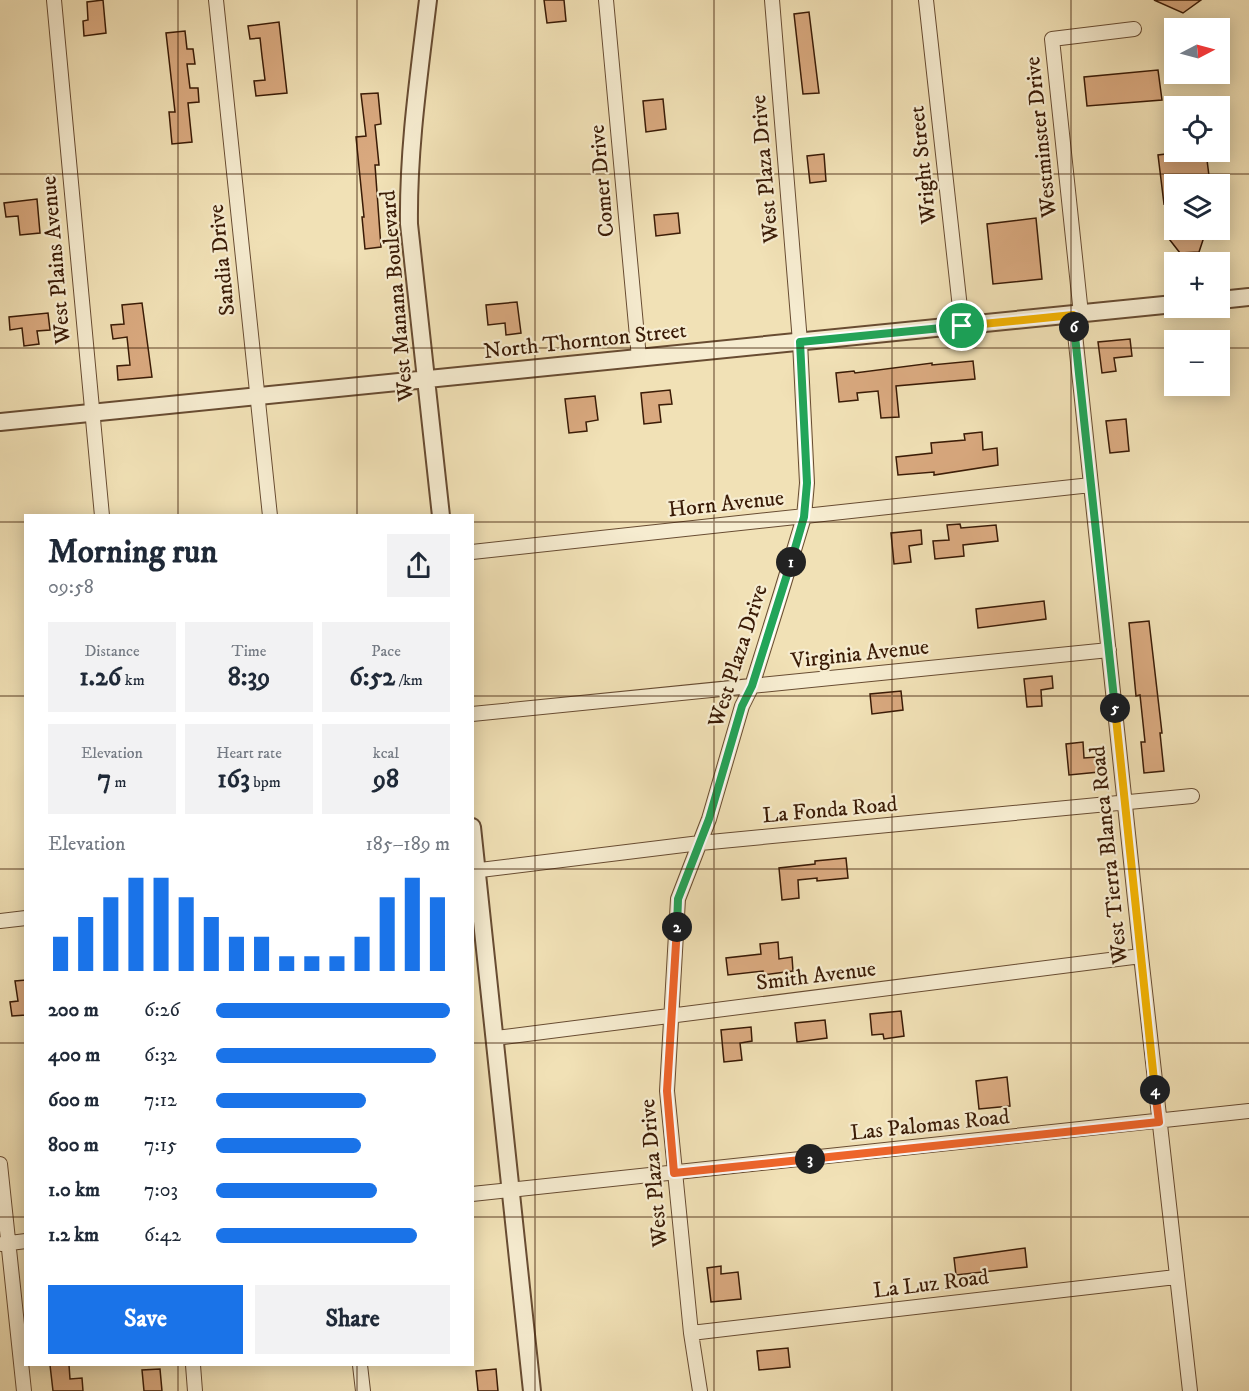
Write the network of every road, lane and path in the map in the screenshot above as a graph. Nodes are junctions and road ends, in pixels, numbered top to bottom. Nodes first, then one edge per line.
1 (54, 0) edge
2 (216, 0) edge
3 (428, 0) edge
4 (606, 0) edge
5 (772, 0) edge
6 (926, 0) edge
7 (1134, 29) dead end
8 (1249, 297) edge
9 (1230, 299) edge
10 (1164, 305) edge
11 (1077, 314) junction
12 (962, 326) junction
13 (800, 342) junction
14 (639, 358) junction
15 (425, 379) junction
16 (257, 397) junction
17 (91, 413) junction
18 (0, 422) edge
19 (1091, 485) junction
20 (102, 514) edge
21 (270, 514) edge
22 (441, 514) edge
23 (804, 517) junction
24 (474, 552) edge
25 (1109, 650) junction
26 (752, 686) junction
27 (474, 714) edge
28 (1192, 796) dead end
29 (1125, 804) junction
30 (700, 843) junction
31 (475, 871) edge
32 (24, 918) edge
33 (0, 921) edge
34 (1141, 956) junction
35 (671, 1015) junction
36 (496, 1038) junction
37 (1249, 1112) edge
38 (1159, 1122) junction
39 (0, 1164) edge
40 (674, 1173) junction
41 (512, 1190) junction
42 (474, 1194) edge
43 (24, 1241) edge
44 (4, 1243) edge
45 (1176, 1277) junction
46 (691, 1333) junction
47 (193, 1366) edge
48 (360, 1366) edge
49 (24, 1391) edge
50 (195, 1391) edge
51 (363, 1391) edge
52 (532, 1391) edge
53 (700, 1391) edge
54 (1190, 1391) edge

1 - 17 street, West Plains Avenue
2 - 16 street, Sandia Drive
3 - 15 street, West Manana Boulevard
4 - 14 street, Comer Drive
5 - 13 street, West Plaza Drive
6 - 12 street, Wright Street
7 - 11 street, Westminster Drive
8 - 9 street
10 - 11 street, North Thornton Street
11 - 12 street, North Thornton Street
11 - 19 street, West Tierra Blanca Road
12 - 13 street, North Thornton Street
13 - 14 street, North Thornton Street
13 - 23 street, West Plaza Drive
14 - 15 street, North Thornton Street
15 - 16 street, North Thornton Street
15 - 22 street, West Manana Boulevard
16 - 17 street, North Thornton Street
16 - 21 street, Sandia Drive
17 - 18 street, North Thornton Street
17 - 20 street, West Plains Avenue
19 - 23 street, Horn Avenue
19 - 25 street, West Tierra Blanca Road
23 - 24 street, Horn Avenue
23 - 26 street, West Plaza Drive
25 - 26 street, Virginia Avenue
25 - 29 street, West Tierra Blanca Road
26 - 27 street, Virginia Avenue
26 - 30 street, West Plaza Drive
28 - 29 street, La Fonda Road
29 - 30 street, La Fonda Road
29 - 34 street, West Tierra Blanca Road
30 - 31 street, La Fonda Road
30 - 35 street, West Plaza Drive
31 - 36 street
32 - 33 street
34 - 35 street, Smith Avenue
34 - 38 street, West Tierra Blanca Road
35 - 36 street, Smith Avenue
35 - 40 street, West Plaza Drive
36 - 41 street
37 - 38 street, Las Palomas Road
38 - 40 street, Las Palomas Road
38 - 45 street, West Tierra Blanca Road
39 - 44 street
40 - 41 street, Las Palomas Road
40 - 46 street, West Plaza Drive
41 - 42 street, Las Palomas Road
41 - 52 street
43 - 44 street
44 - 49 street
45 - 46 street, La Luz Road
45 - 54 street, West Tierra Blanca Road
46 - 53 street, West Plaza Drive
47 - 50 street
48 - 51 street

